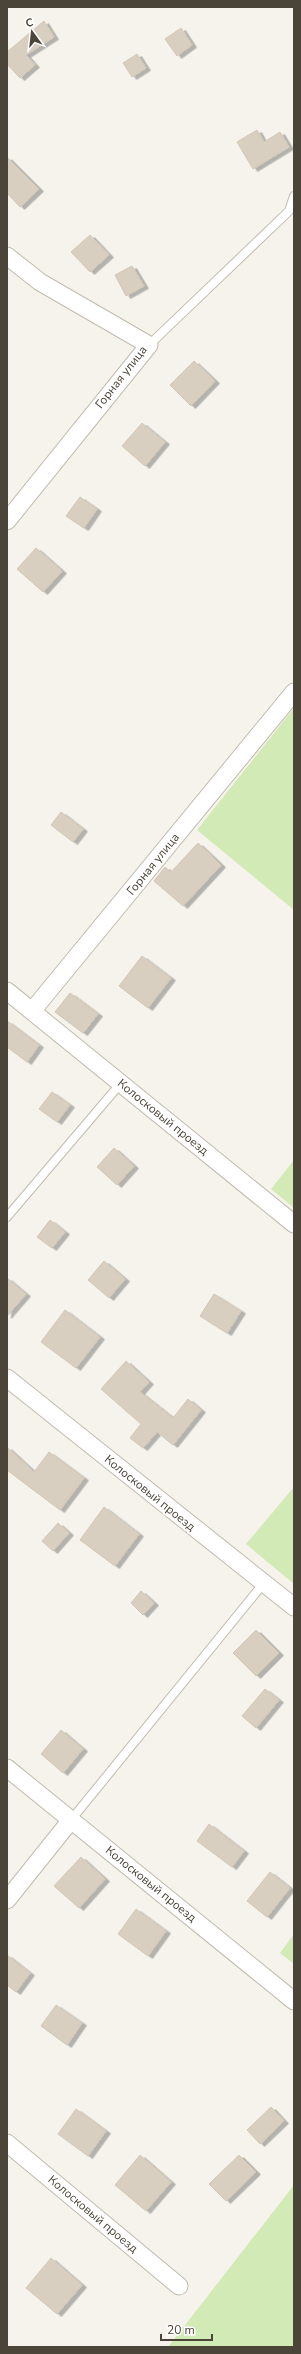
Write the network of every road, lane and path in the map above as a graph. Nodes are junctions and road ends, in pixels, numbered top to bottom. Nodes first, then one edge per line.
1 (294, 196) edge
2 (292, 209) edge
3 (7, 256) edge
4 (149, 345) junction
5 (7, 521) edge
6 (294, 692) edge
7 (7, 990) edge
8 (32, 1011) junction
9 (121, 1083) junction
10 (7, 1217) edge
11 (294, 1224) edge
12 (7, 1378) edge
13 (263, 1584) junction
14 (294, 1607) edge
15 (7, 1768) edge
16 (71, 1820) junction
17 (7, 1900) edge
18 (294, 2001) edge
19 (7, 2143) edge
20 (179, 2286) dead end

1 - 2 lane
2 - 4 lane
3 - 4 street, Горная улица
4 - 5 street, Горная улица
6 - 8 street, Горная улица
7 - 8 street
8 - 9 street, Колосковый проезд
9 - 10 lane
9 - 11 street, Колосковый проезд
12 - 13 street, Колосковый проезд
13 - 14 street, Колосковый проезд
13 - 16 lane
15 - 16 street, Колосковый проезд
16 - 17 street
16 - 18 street, Колосковый проезд
19 - 20 street, Колосковый проезд

